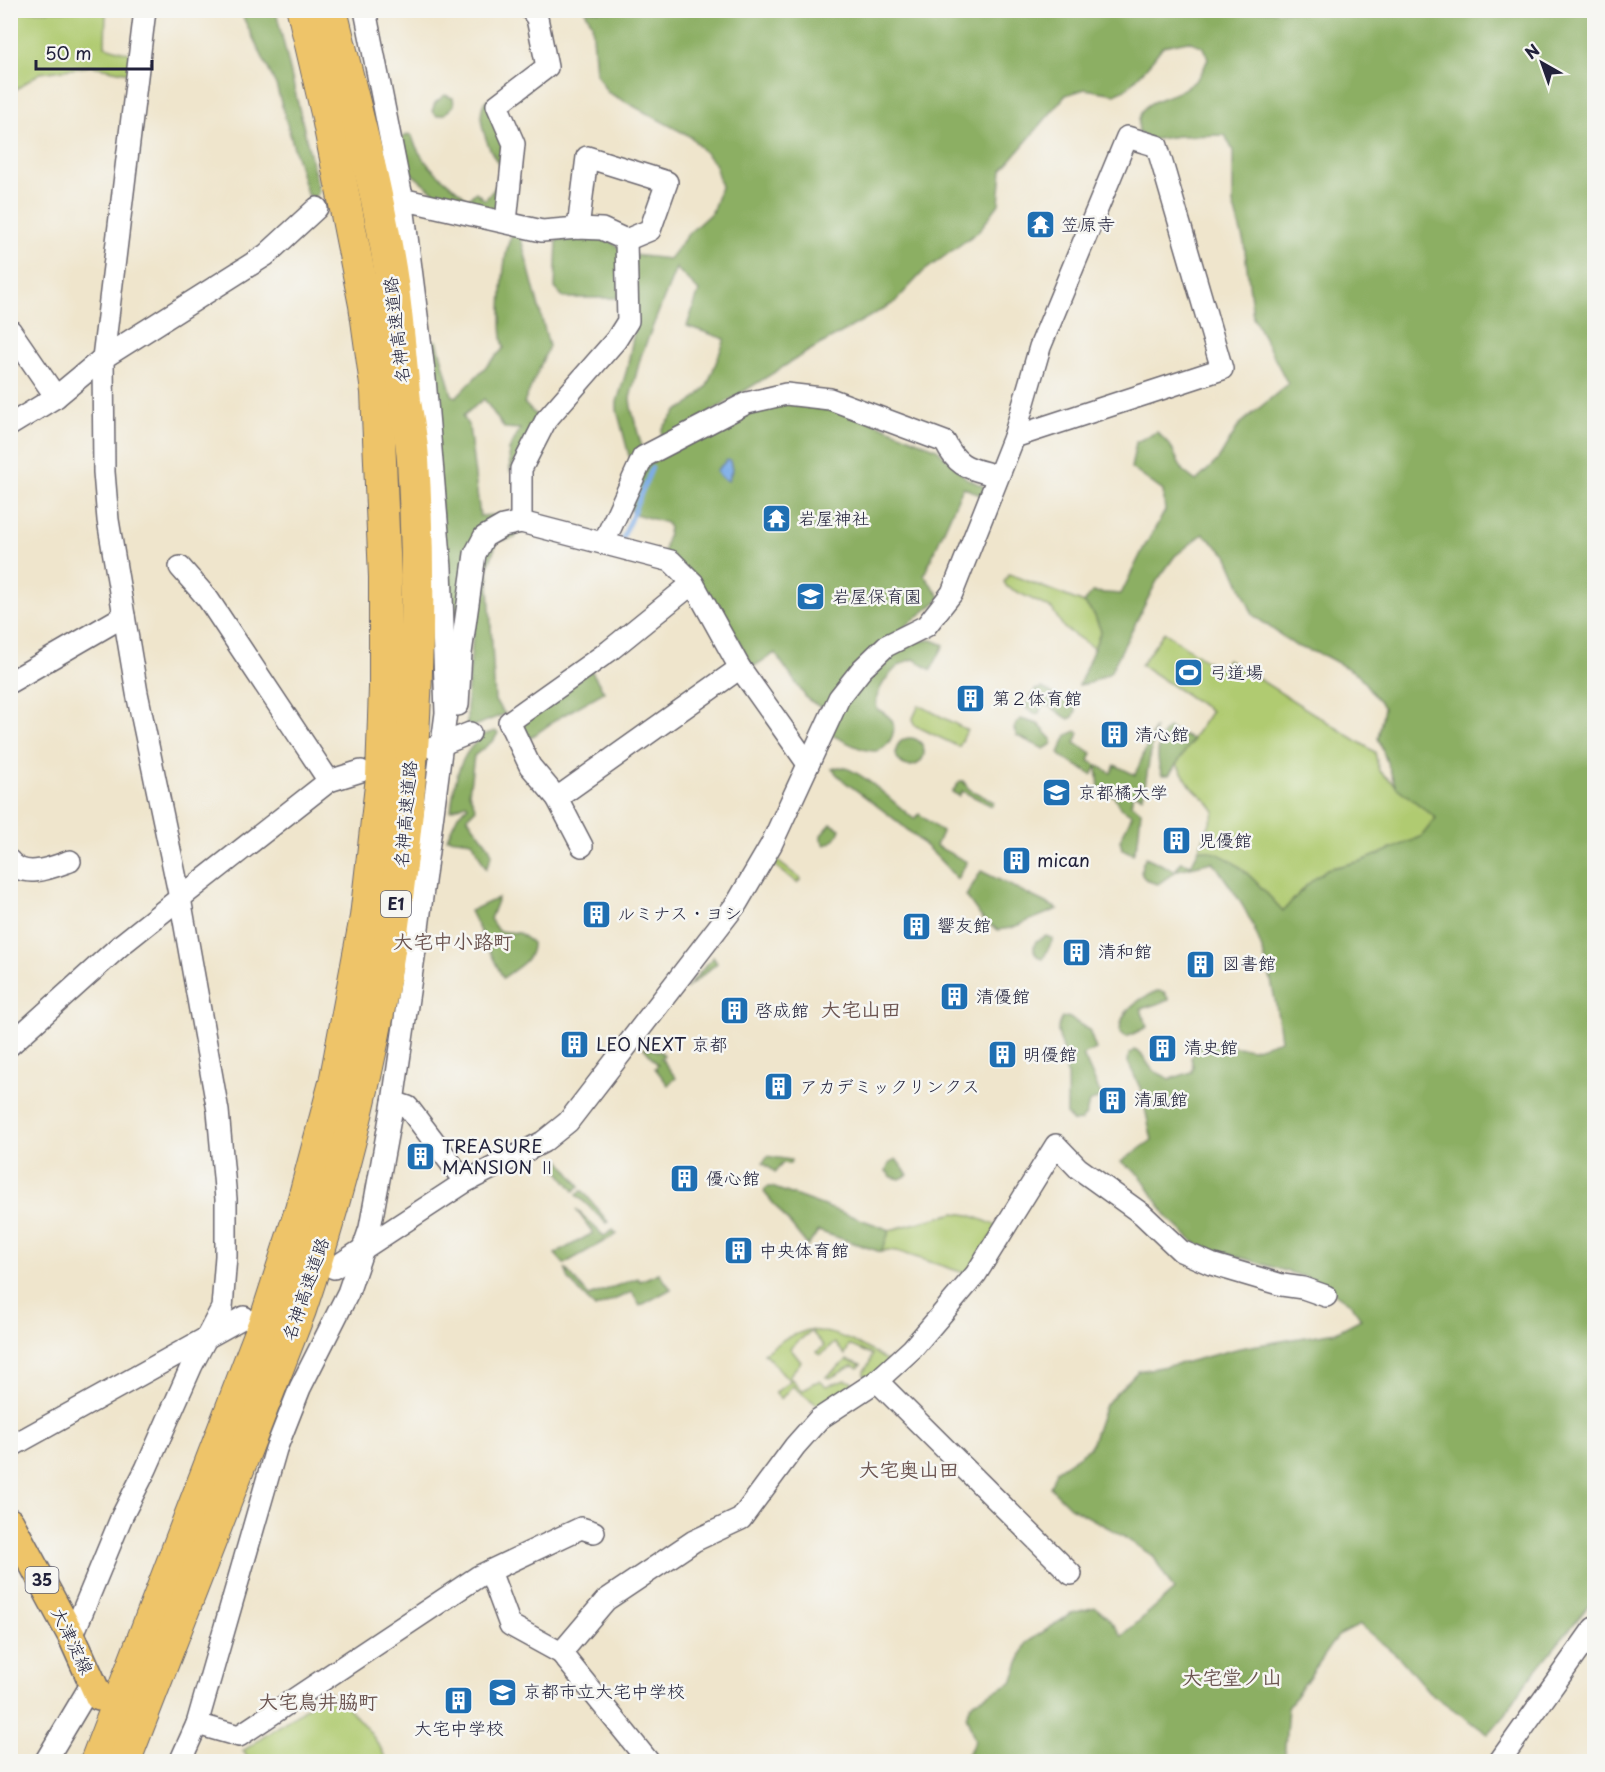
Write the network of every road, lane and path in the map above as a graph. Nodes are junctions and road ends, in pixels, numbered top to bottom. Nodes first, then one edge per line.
1 (145, 10) edge
2 (303, 10) edge
3 (331, 10) edge
4 (531, 10) edge
5 (368, 12) edge
6 (400, 197) junction
7 (317, 208) dead end
8 (506, 222) junction
9 (578, 228) junction
10 (626, 240) junction
11 (10, 330) edge
12 (103, 358) junction
13 (56, 397) junction
14 (10, 425) edge
15 (1014, 437) junction
16 (997, 476) junction
17 (521, 522) junction
18 (604, 542) junction
19 (180, 567) dead end
20 (693, 584) junction
21 (124, 616) junction
22 (740, 668) junction
23 (10, 682) edge
24 (450, 741) junction
25 (808, 764) junction
26 (361, 771) dead end
27 (329, 781) junction
28 (557, 798) junction
29 (582, 846) dead end
30 (10, 861) edge
31 (70, 861) dead end
32 (180, 898) junction
33 (10, 1045) edge
34 (393, 1102) junction
35 (465, 1182) junction
36 (362, 1250) junction
37 (334, 1268) dead end
38 (1326, 1296) dead end
39 (244, 1317) dead end
40 (206, 1339) junction
41 (877, 1381) junction
42 (10, 1447) edge
43 (10, 1522) edge
44 (594, 1532) dead end
45 (490, 1571) junction
46 (1071, 1574) dead end
47 (1594, 1628) edge
48 (72, 1637) junction
49 (561, 1653) junction
50 (95, 1690) joint
51 (197, 1724) junction
52 (45, 1761) edge
53 (96, 1761) edge
54 (124, 1761) edge
55 (180, 1761) edge
56 (649, 1761) edge
57 (1499, 1761) edge

1 - 12 street
2 - 53 highway, 名神高速道路 / E1
3 - 54 highway, 名神高速道路 / E1
4 - 8 street
5 - 6 street
6 - 8 street
6 - 24 street
7 - 12 street
8 - 9 street
9 - 10 street
9 - 10 street
10 - 17 street
11 - 13 street
12 - 13 street
12 - 21 street
13 - 14 street
15 - 15 street
15 - 16 street
16 - 18 street
16 - 25 street
17 - 18 street
17 - 24 street
18 - 20 street
19 - 27 street
20 - 22 street
20 - 28 street
21 - 23 street
21 - 32 street
22 - 25 street
22 - 28 street
24 - 34 street
25 - 35 street
26 - 27 street
27 - 32 street
28 - 29 street
30 - 31 street
32 - 33 street
32 - 40 street
34 - 35 street
34 - 36 street
35 - 36 street
36 - 37 street
36 - 51 street
38 - 41 street
39 - 40 street
40 - 42 street
40 - 48 street
41 - 46 street
41 - 49 street
43 - 48 main road, 大津淀線 / 35
44 - 45 street
45 - 49 street
45 - 51 street
47 - 57 street
48 - 50 main road, 大津淀線 / 35
49 - 56 street
50 - 52 street
51 - 55 street

